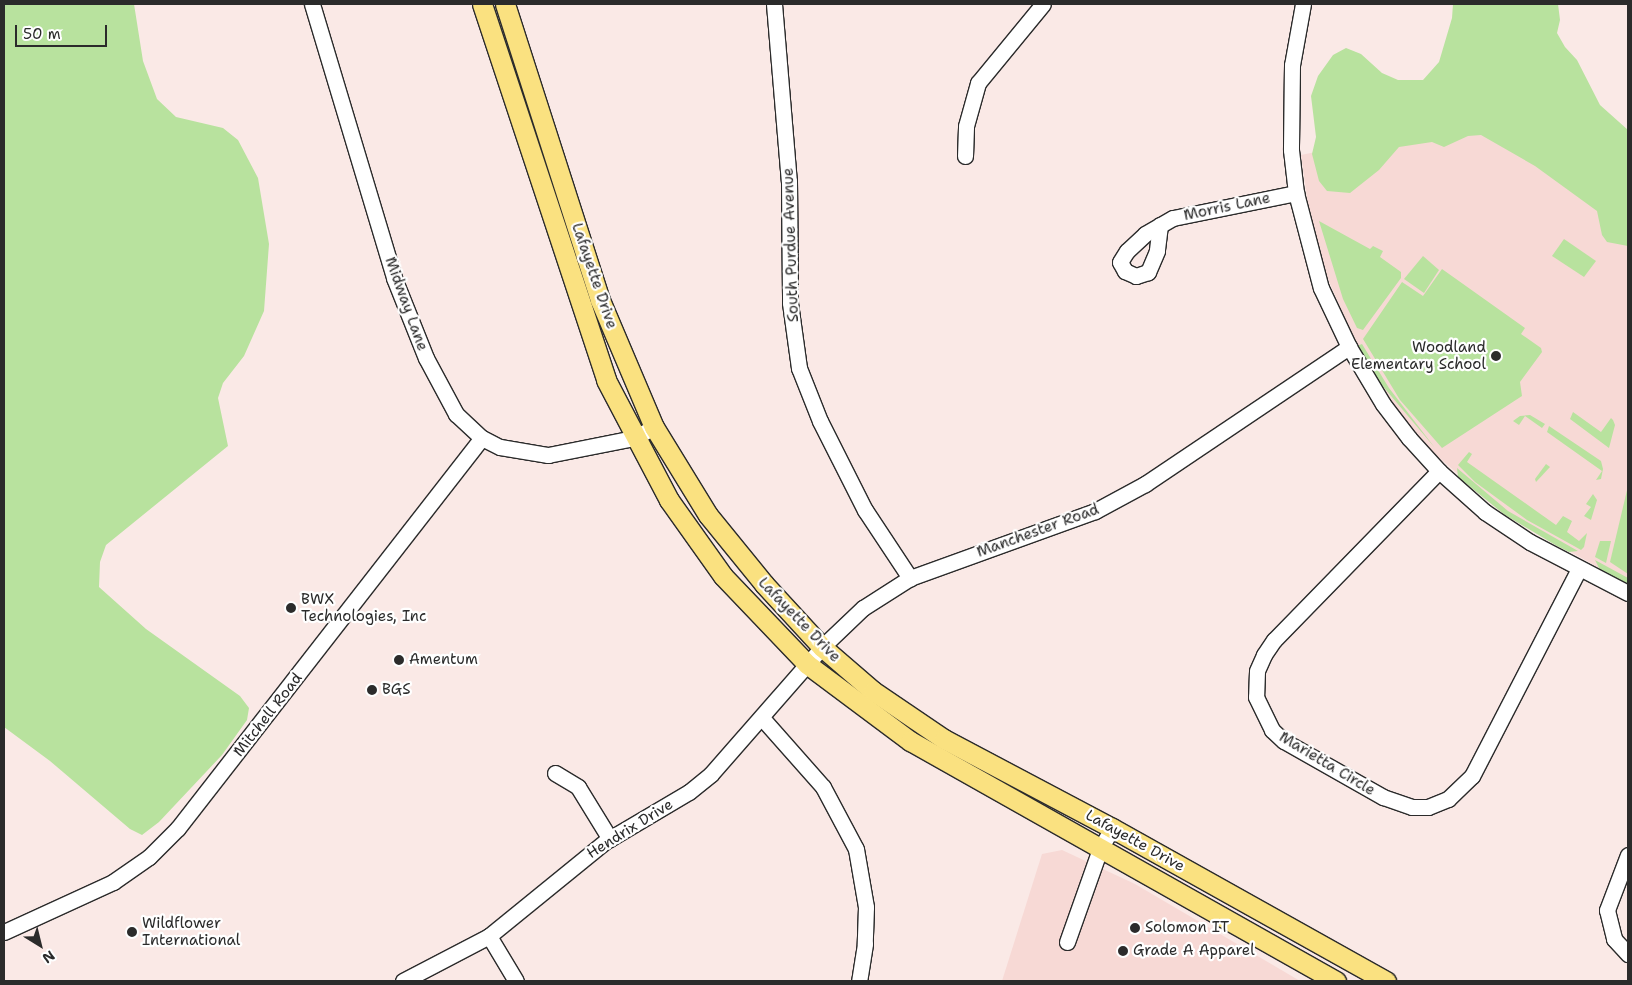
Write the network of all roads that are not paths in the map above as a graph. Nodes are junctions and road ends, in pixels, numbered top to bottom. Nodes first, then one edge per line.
1 (312, 4) edge
2 (482, 4) edge
3 (505, 4) edge
4 (774, 4) edge
5 (1043, 4) edge
6 (1303, 4) edge
7 (965, 156) dead end
8 (1296, 193) junction
9 (1160, 225) dead end
10 (1349, 347) junction
11 (654, 427) junction
12 (482, 438) junction
13 (634, 438) junction
14 (1439, 471) junction
15 (1579, 569) junction
16 (910, 578) junction
17 (1628, 592) edge
18 (822, 647) junction
19 (807, 664) junction
20 (762, 718) junction
21 (555, 773) dead end
22 (1112, 828) junction
23 (610, 839) junction
24 (1100, 849) junction
25 (1628, 856) edge
26 (4, 932) edge
27 (489, 936) junction
28 (1067, 942) dead end
29 (1628, 954) edge
30 (403, 981) edge
31 (516, 981) edge
32 (859, 981) edge
33 (1336, 981) edge
34 (1386, 981) edge

1 - 12 street, Midway Lane
2 - 13 main road, Lafayette Drive
3 - 11 main road, Lafayette Drive
4 - 16 street, South Purdue Avenue
5 - 7 street
6 - 8 street
8 - 9 street, Morris Lane
8 - 10 street
10 - 14 street
10 - 16 street, Manchester Road
11 - 13 street, Midway Lane
11 - 18 main road, Lafayette Drive
12 - 13 street, Midway Lane
12 - 26 street, Mitchell Road
13 - 19 main road, Lafayette Drive
14 - 15 street
14 - 15 street, Marietta Circle
15 - 17 street
16 - 18 street, Manchester Road
18 - 19 street, Manchester Road
18 - 22 main road, Lafayette Drive
19 - 20 street, Hendrix Drive
19 - 24 main road, Lafayette Drive
20 - 23 street, Hendrix Drive
20 - 32 street
21 - 23 street
22 - 24 street
22 - 34 main road, Lafayette Drive
23 - 27 street, Hendrix Drive
24 - 28 street
24 - 33 main road, Lafayette Drive
25 - 29 street
27 - 30 street, Hendrix Drive
27 - 31 street

